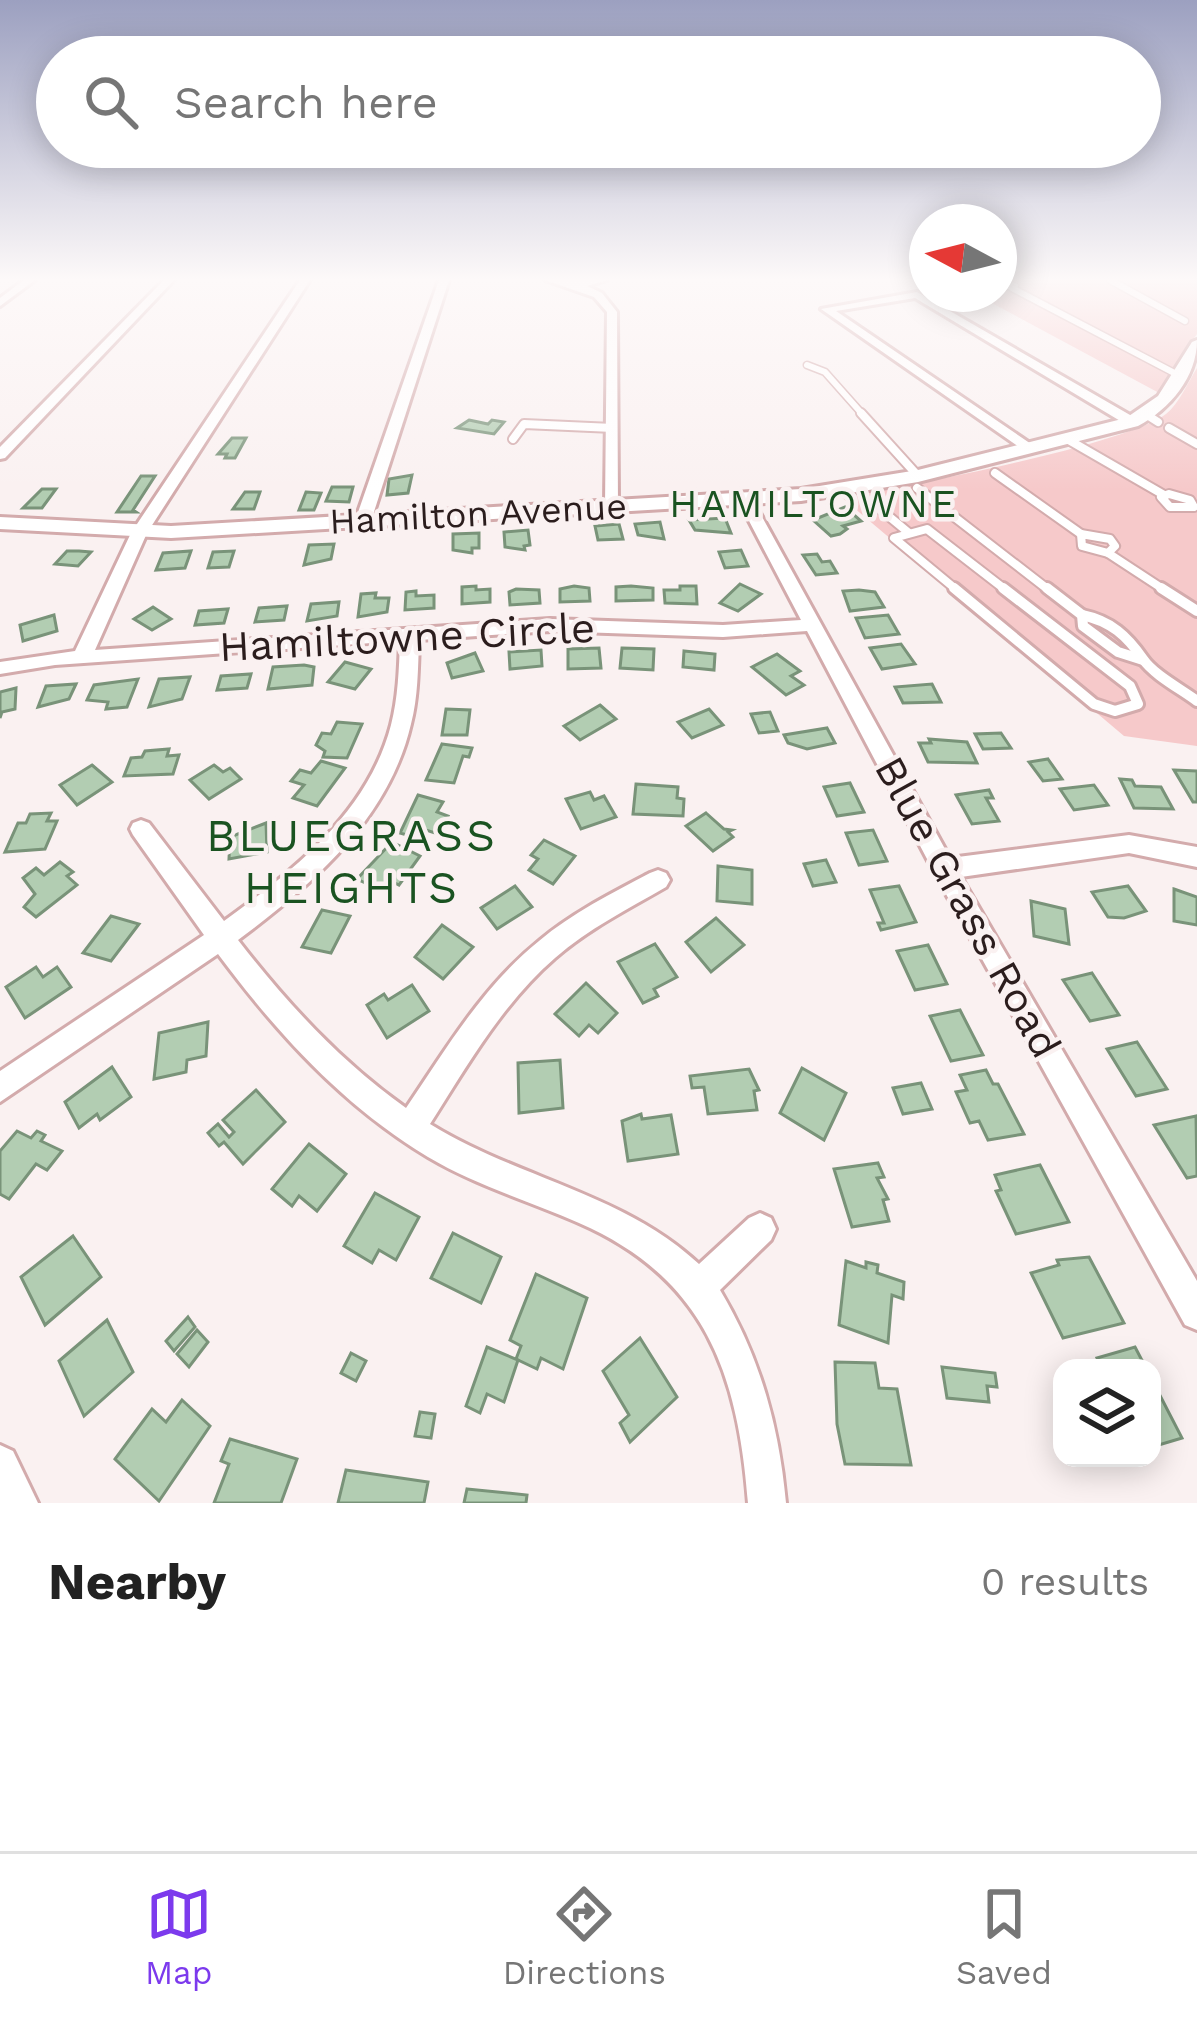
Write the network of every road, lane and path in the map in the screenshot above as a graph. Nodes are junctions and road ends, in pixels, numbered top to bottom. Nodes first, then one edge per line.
1 (101, 350) edge
2 (259, 350) edge
3 (421, 350) edge
4 (612, 350) edge
5 (886, 350) edge
6 (1017, 350) edge
7 (1135, 350) edge
8 (808, 365) dead end
9 (1186, 376) edge
10 (1146, 420) junction
11 (613, 428) junction
12 (1169, 428) dead end
13 (513, 439) dead end
14 (1067, 439) junction
15 (1197, 444) edge
16 (1030, 448) junction
17 (0, 454) edge
18 (987, 467) junction
19 (912, 482) junction
20 (866, 497) junction
21 (746, 498) junction
22 (613, 506) junction
23 (1193, 512) edge
24 (364, 521) junction
25 (0, 523) edge
26 (139, 533) junction
27 (909, 533) junction
28 (1081, 534) junction
29 (1108, 553) junction
30 (1197, 611) edge
31 (1082, 615) junction
32 (814, 625) junction
33 (410, 636) junction
34 (82, 657) junction
35 (1143, 660) junction
36 (0, 668) edge
37 (1197, 701) edge
38 (141, 829) dead end
39 (1197, 857) edge
40 (944, 869) junction
41 (658, 880) dead end
42 (223, 936) junction
43 (0, 1088) edge
44 (410, 1128) junction
45 (760, 1229) dead end
46 (696, 1289) junction
47 (1197, 1313) edge
48 (0, 1464) edge
49 (19, 1503) edge
50 (767, 1503) edge

1 - 17 street
2 - 26 street
3 - 24 street
4 - 11 street
5 - 16 street
6 - 10 street
7 - 9 lane
8 - 19 lane
9 - 10 street
10 - 14 street, Hamilton Avenue
11 - 13 lane
11 - 22 street
12 - 15 lane
14 - 16 street, Hamilton Avenue
14 - 23 lane
16 - 18 street, Hamilton Avenue
18 - 19 street, Hamilton Avenue
18 - 28 lane
19 - 20 street, Hamilton Avenue
19 - 31 lane
20 - 21 street, Hamilton Avenue
20 - 27 lane
21 - 22 street, Hamilton Avenue
21 - 32 street, Blue Grass Road
22 - 24 street, Hamilton Avenue
24 - 26 street, Hamilton Avenue
25 - 26 street, Hamilton Avenue
26 - 34 street
27 - 27 lane
28 - 29 lane
28 - 29 lane
29 - 30 lane
31 - 35 lane
31 - 35 lane
32 - 33 street, Hamiltowne Circle
32 - 40 street, Blue Grass Road
33 - 34 street, Hamiltowne Circle
33 - 42 street
34 - 36 street, Hamiltowne Circle
35 - 37 lane
38 - 42 street
39 - 40 street
40 - 47 street, Blue Grass Road
41 - 44 street
42 - 43 street
42 - 44 street
44 - 46 street
45 - 46 street
46 - 50 street
48 - 49 street

